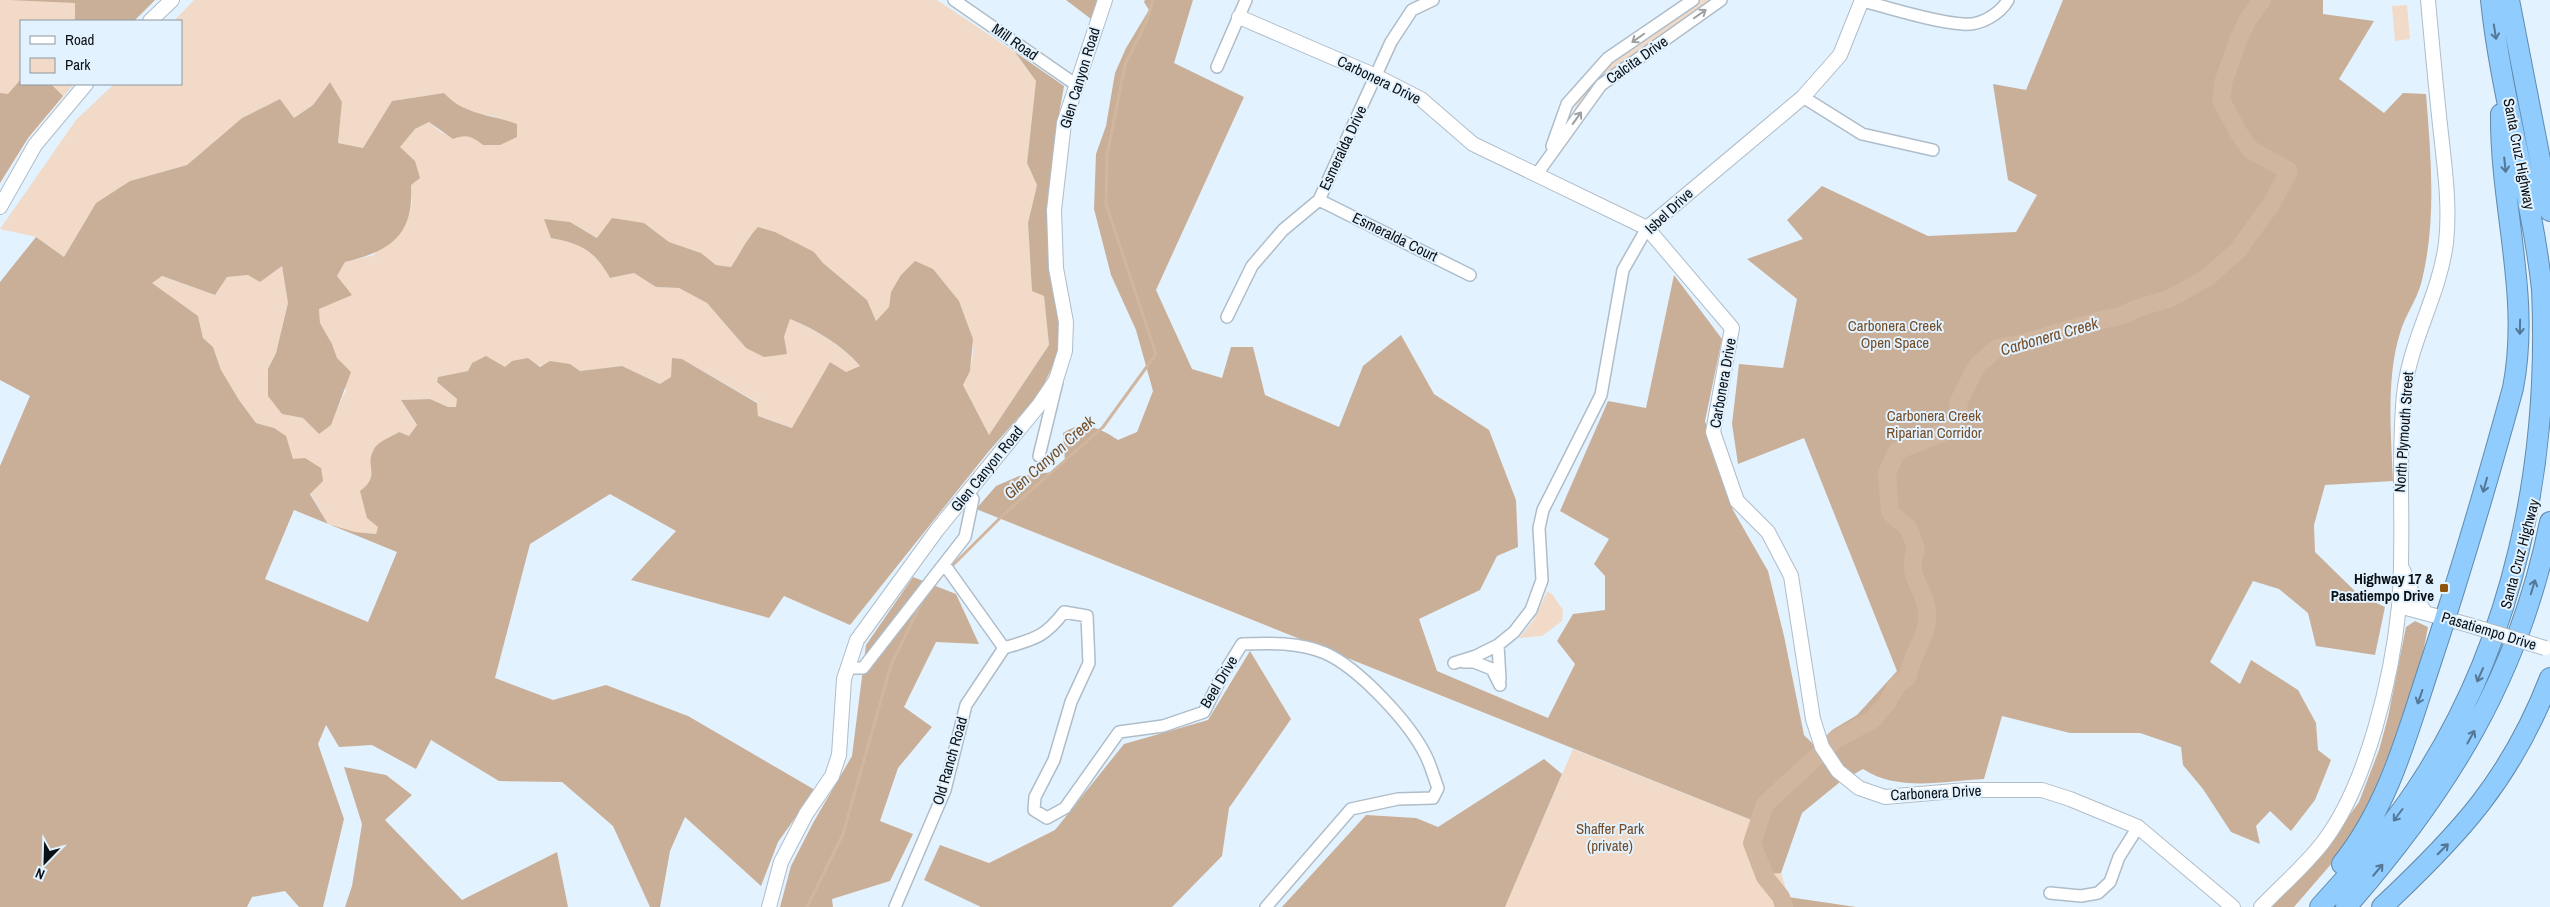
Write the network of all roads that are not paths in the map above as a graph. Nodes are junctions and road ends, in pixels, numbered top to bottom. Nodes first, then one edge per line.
1 (172, 0) edge
2 (954, 0) edge
3 (1105, 0) edge
4 (1246, 0) edge
5 (1433, 0) edge
6 (1693, 0) edge
7 (1720, 0) edge
8 (2008, 0) edge
9 (2428, 0) edge
10 (2491, 0) edge
11 (1862, 1) edge
12 (2509, 7) edge
13 (1239, 17) junction
14 (151, 20) edge
15 (2501, 64) junction
16 (1217, 67) dead end
17 (1376, 76) junction
18 (1075, 84) junction
19 (85, 85) edge
20 (1803, 97) junction
21 (2550, 137) edge
22 (1933, 150) dead end
23 (1548, 157) junction
24 (1537, 174) junction
25 (1319, 200) junction
26 (0, 207) edge
27 (2550, 211) edge
28 (1647, 228) junction
29 (1470, 275) dead end
30 (1227, 317) dead end
31 (1065, 351) junction
32 (1039, 456) dead end
33 (968, 492) junction
34 (2550, 522) edge
35 (2400, 559) junction
36 (945, 570) junction
37 (2399, 606) junction
38 (2426, 613) junction
39 (2446, 618) junction
40 (1498, 645) junction
41 (1004, 648) junction
42 (2548, 649) edge
43 (847, 668) junction
44 (2550, 678) edge
45 (2138, 827) junction
46 (2050, 893) dead end
47 (769, 907) edge
48 (895, 907) edge
49 (1266, 907) edge
50 (2234, 907) edge
51 (2261, 907) edge
52 (2307, 907) edge
53 (2320, 907) edge
54 (2346, 907) edge
55 (2382, 907) edge

1 - 14 street
2 - 18 street, Mill Road
3 - 18 street, Glen Canyon Road
4 - 13 street
5 - 17 street, Esmeralda Drive
6 -> 23 street, Calcita Drive
23 -> 7 street, Calcita Drive
8 - 11 street
9 - 35 street, North Plymouth Street
10 -> 15 highway, Santa Cruz Highway
11 - 20 street, Isbel Drive
12 - 21 highway
12 - 27 highway, Santa Cruz Highway
13 - 16 street
13 - 17 street, Carbonera Drive
15 -> 39 highway
15 -> 53 highway, Santa Cruz Highway
17 - 24 street, Carbonera Drive
17 - 25 street, Esmeralda Drive
18 - 31 street, Glen Canyon Road
19 - 26 street
20 - 22 street
20 - 28 street, Isbel Drive
23 - 24 street, Calcita Drive
24 - 28 street, Carbonera Drive
25 - 29 street, Esmeralda Court
25 - 30 street, Esmeralda Drive
28 - 40 street, Isbel Drive
28 - 45 street, Carbonera Drive
31 - 32 street
31 - 33 street, Glen Canyon Road
33 - 36 street
33 - 43 street, Glen Canyon Road
54 -> 34 highway, Santa Cruz Highway
35 - 37 street, North Plymouth Street
35 - 38 street
36 - 41 street
36 - 43 street
37 - 38 street, Pasatiempo Drive
37 - 51 street, North Plymouth Street
38 - 39 street, Pasatiempo Drive
39 - 42 street, Pasatiempo Drive, bridge
39 -> 52 highway
40 - 40 street
41 - 48 street, Old Ranch Road
41 - 49 street, Beel Drive
43 - 47 street, Glen Canyon Road
55 -> 44 highway
45 - 46 street
45 - 50 street, Carbonera Drive

